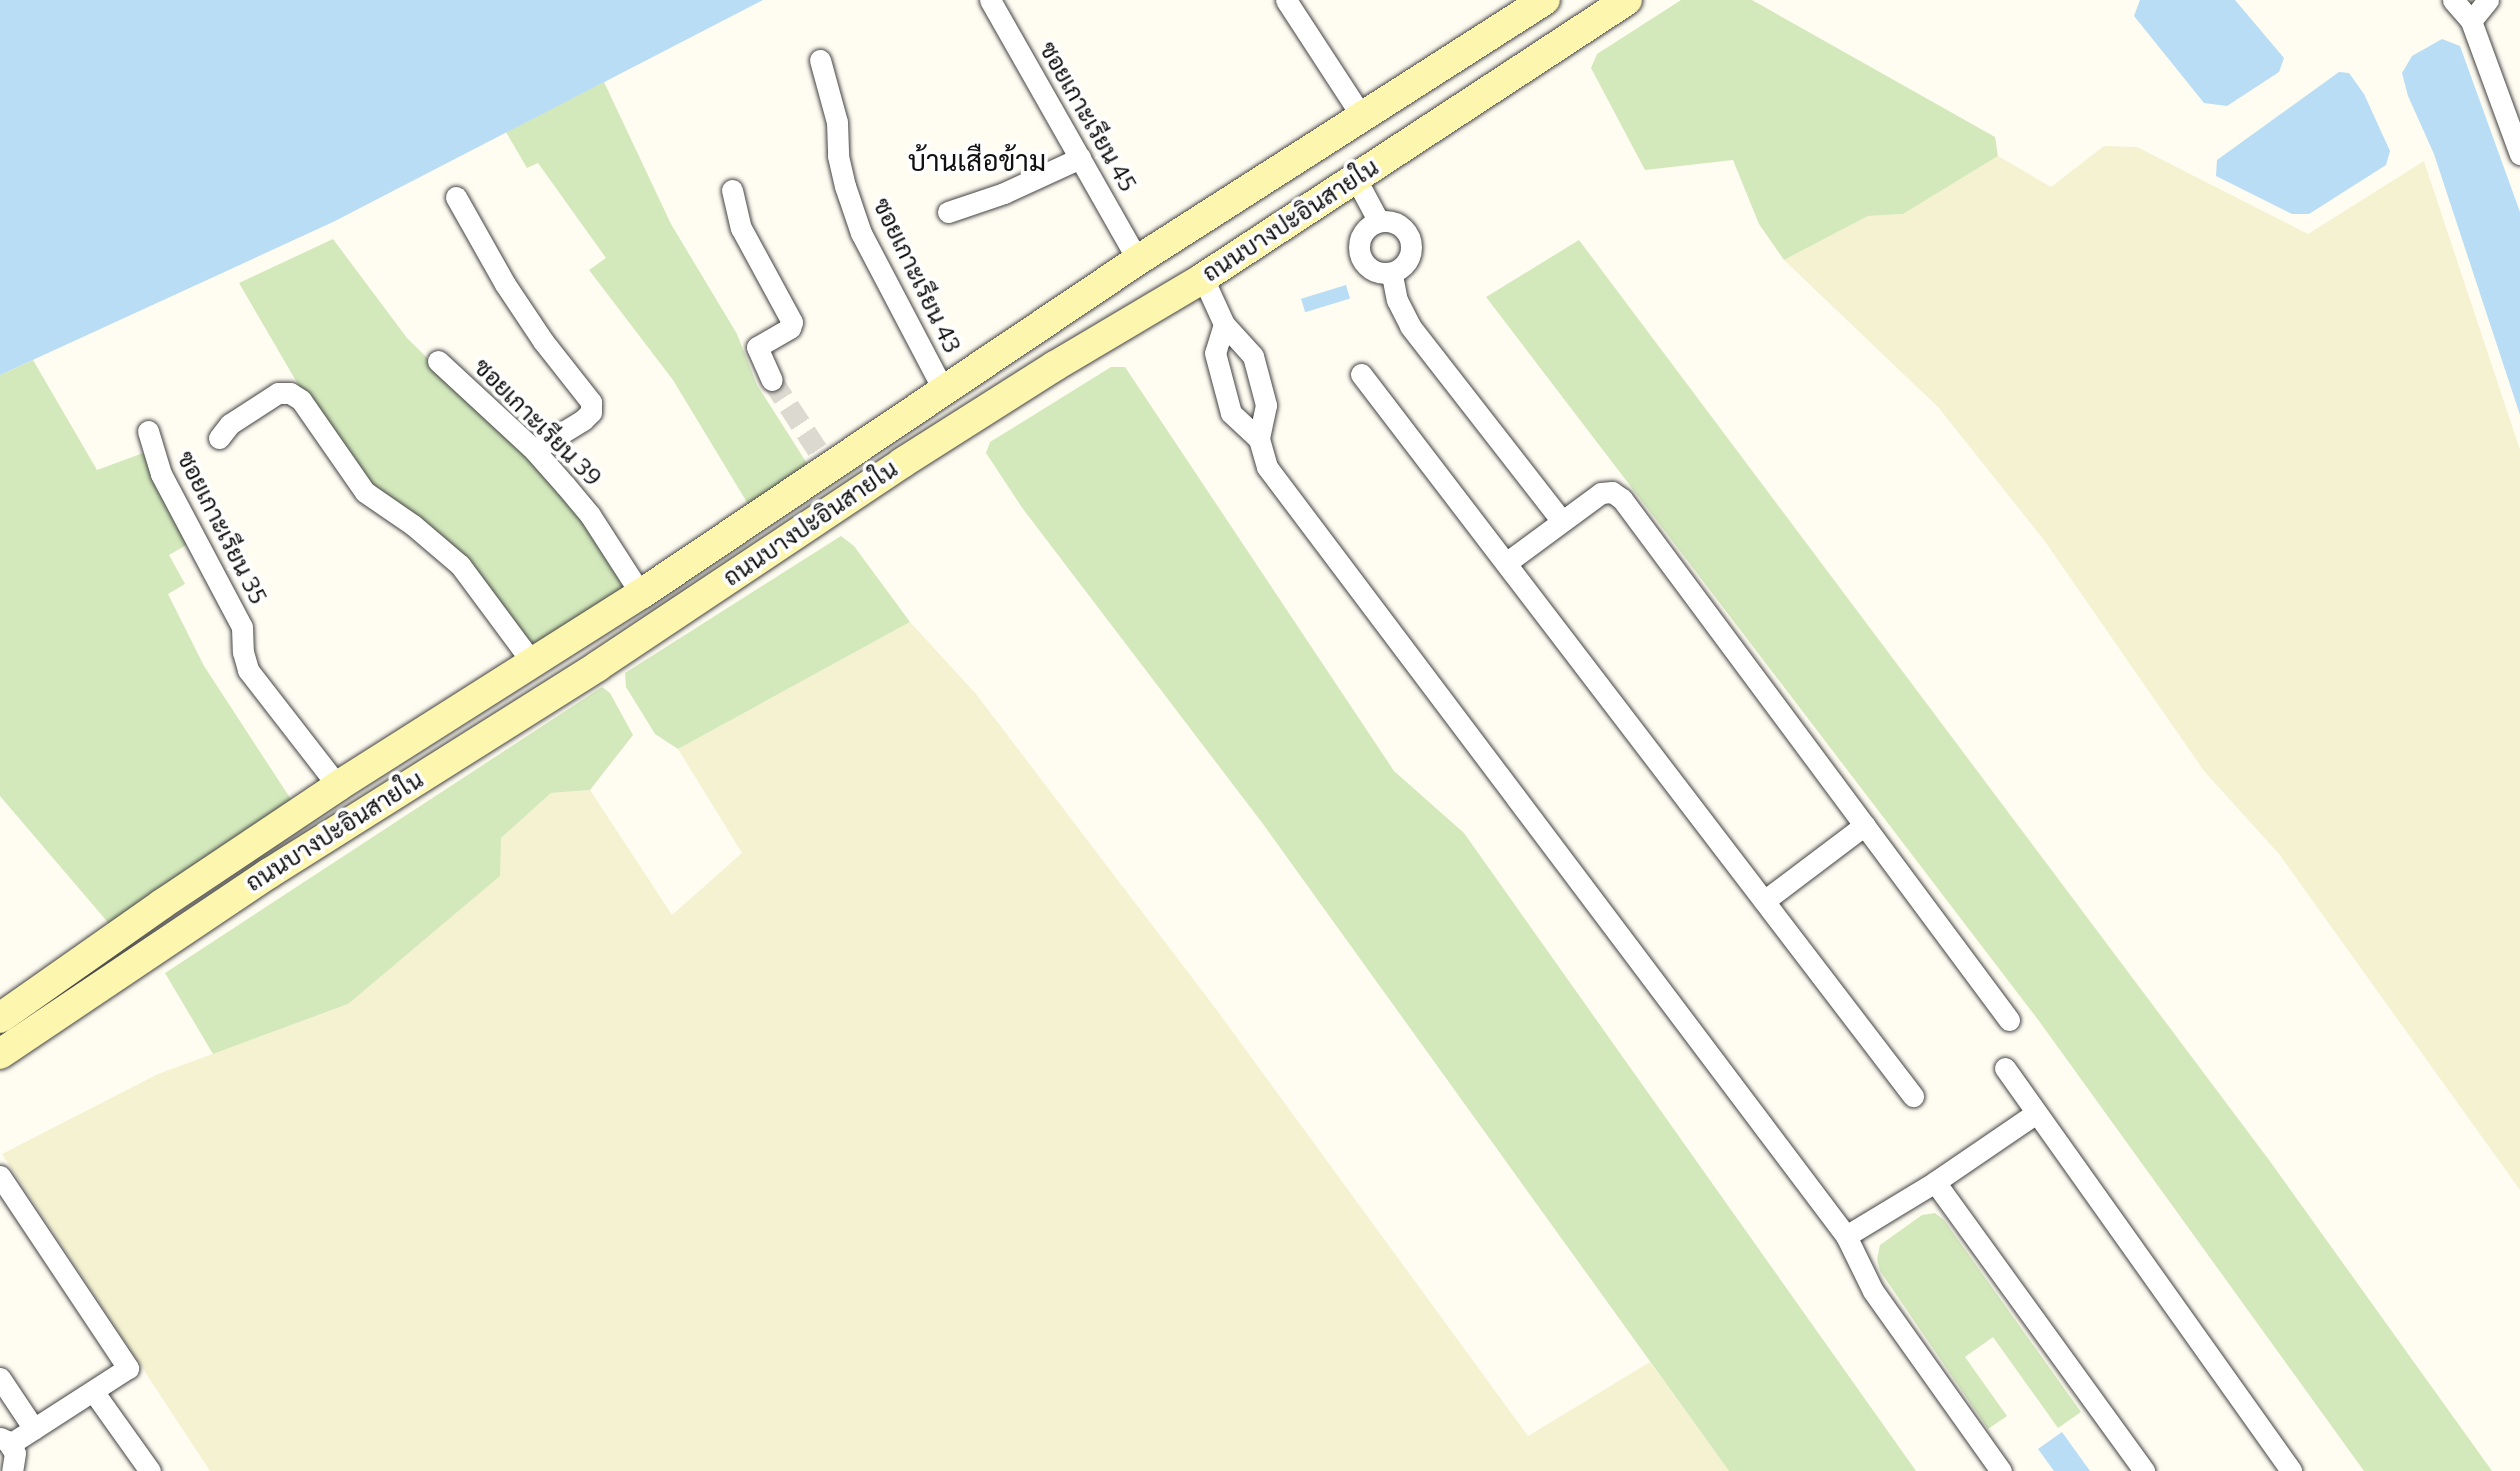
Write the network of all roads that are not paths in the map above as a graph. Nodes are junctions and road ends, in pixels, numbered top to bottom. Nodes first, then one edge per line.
1 (990, 0) edge
2 (1286, 0) edge
3 (1545, 0) edge
4 (1627, 0) edge
5 (2453, 0) edge
6 (2488, 0) edge
7 (2472, 21) junction
8 (1454, 58) junction
9 (820, 60) dead end
10 (1478, 99) junction
11 (1363, 118) junction
12 (2520, 154) edge
13 (1080, 158) junction
14 (1356, 180) junction
15 (732, 190) dead end
16 (456, 197) dead end
17 (948, 212) dead end
18 (1378, 220) junction
19 (1138, 260) junction
20 (1392, 275) junction
21 (1203, 278) junction
22 (1224, 324) junction
23 (438, 361) dead end
24 (1361, 374) dead end
25 (772, 380) tunnel mouth
26 (943, 391) junction
27 (148, 432) dead end
28 (219, 438) dead end
29 (1259, 439) junction
30 (534, 450) junction
31 (1562, 521) junction
32 (1506, 563) junction
33 (641, 594) junction
34 (532, 662) junction
35 (338, 786) junction
36 (1865, 825) junction
37 (1764, 901) junction
38 (0, 1018) edge
39 (2009, 1020) dead end
40 (0, 1054) edge
41 (2005, 1068) dead end
42 (1913, 1096) dead end
43 (2036, 1113) junction
44 (0, 1176) edge
45 (1935, 1182) junction
46 (1846, 1236) junction
47 (0, 1378) edge
48 (93, 1391) junction
49 (34, 1429) junction
50 (5, 1441) edge
51 (12, 1471) edge
52 (150, 1471) edge
53 (2001, 1471) edge
54 (2144, 1471) edge
55 (2291, 1471) edge

1 - 13 street, ซอยเกาะเรียน 45
2 - 11 street
3 - 8 main road, ถนนบางปะอินสายใน
4 - 10 main road, ถนนบางปะอินสายใน
5 - 7 street
6 - 7 street
7 - 12 street
8 - 10 main road
8 - 11 main road, ถนนบางปะอินสายใน
9 - 26 street, ซอยเกาะเรียน 43
10 - 14 main road, ถนนบางปะอินสายใน
11 - 19 main road, ถนนบางปะอินสายใน
13 - 17 street
13 - 19 street, ซอยเกาะเรียน 45
14 - 18 street
14 - 21 main road, ถนนบางปะอินสายใน
15 - 25 street
16 - 30 street
18 - 20 street
18 - 20 street
19 - 26 main road, ถนนบางปะอินสายใน
20 - 31 street
21 - 22 street
21 - 40 main road, ถนนบางปะอินสายใน
22 - 29 street
22 - 29 street
23 - 30 street, ซอยเกาะเรียน 39
24 - 32 street
26 - 33 main road, ถนนบางปะอินสายใน
27 - 35 street, ซอยเกาะเรียน 35
28 - 34 street
29 - 46 street
30 - 33 street, ซอยเกาะเรียน 39
31 - 32 street
31 - 36 street
32 - 37 street
33 - 34 main road, ถนนบางปะอินสายใน
34 - 35 main road, ถนนบางปะอินสายใน
35 - 38 main road, ถนนบางปะอินสายใน
36 - 37 street
36 - 39 street
37 - 42 street
41 - 43 street
43 - 45 street
43 - 55 street
44 - 48 street
45 - 46 street
45 - 54 street
46 - 53 street
47 - 49 street
48 - 49 street
48 - 52 street
49 - 50 street
50 - 51 street

